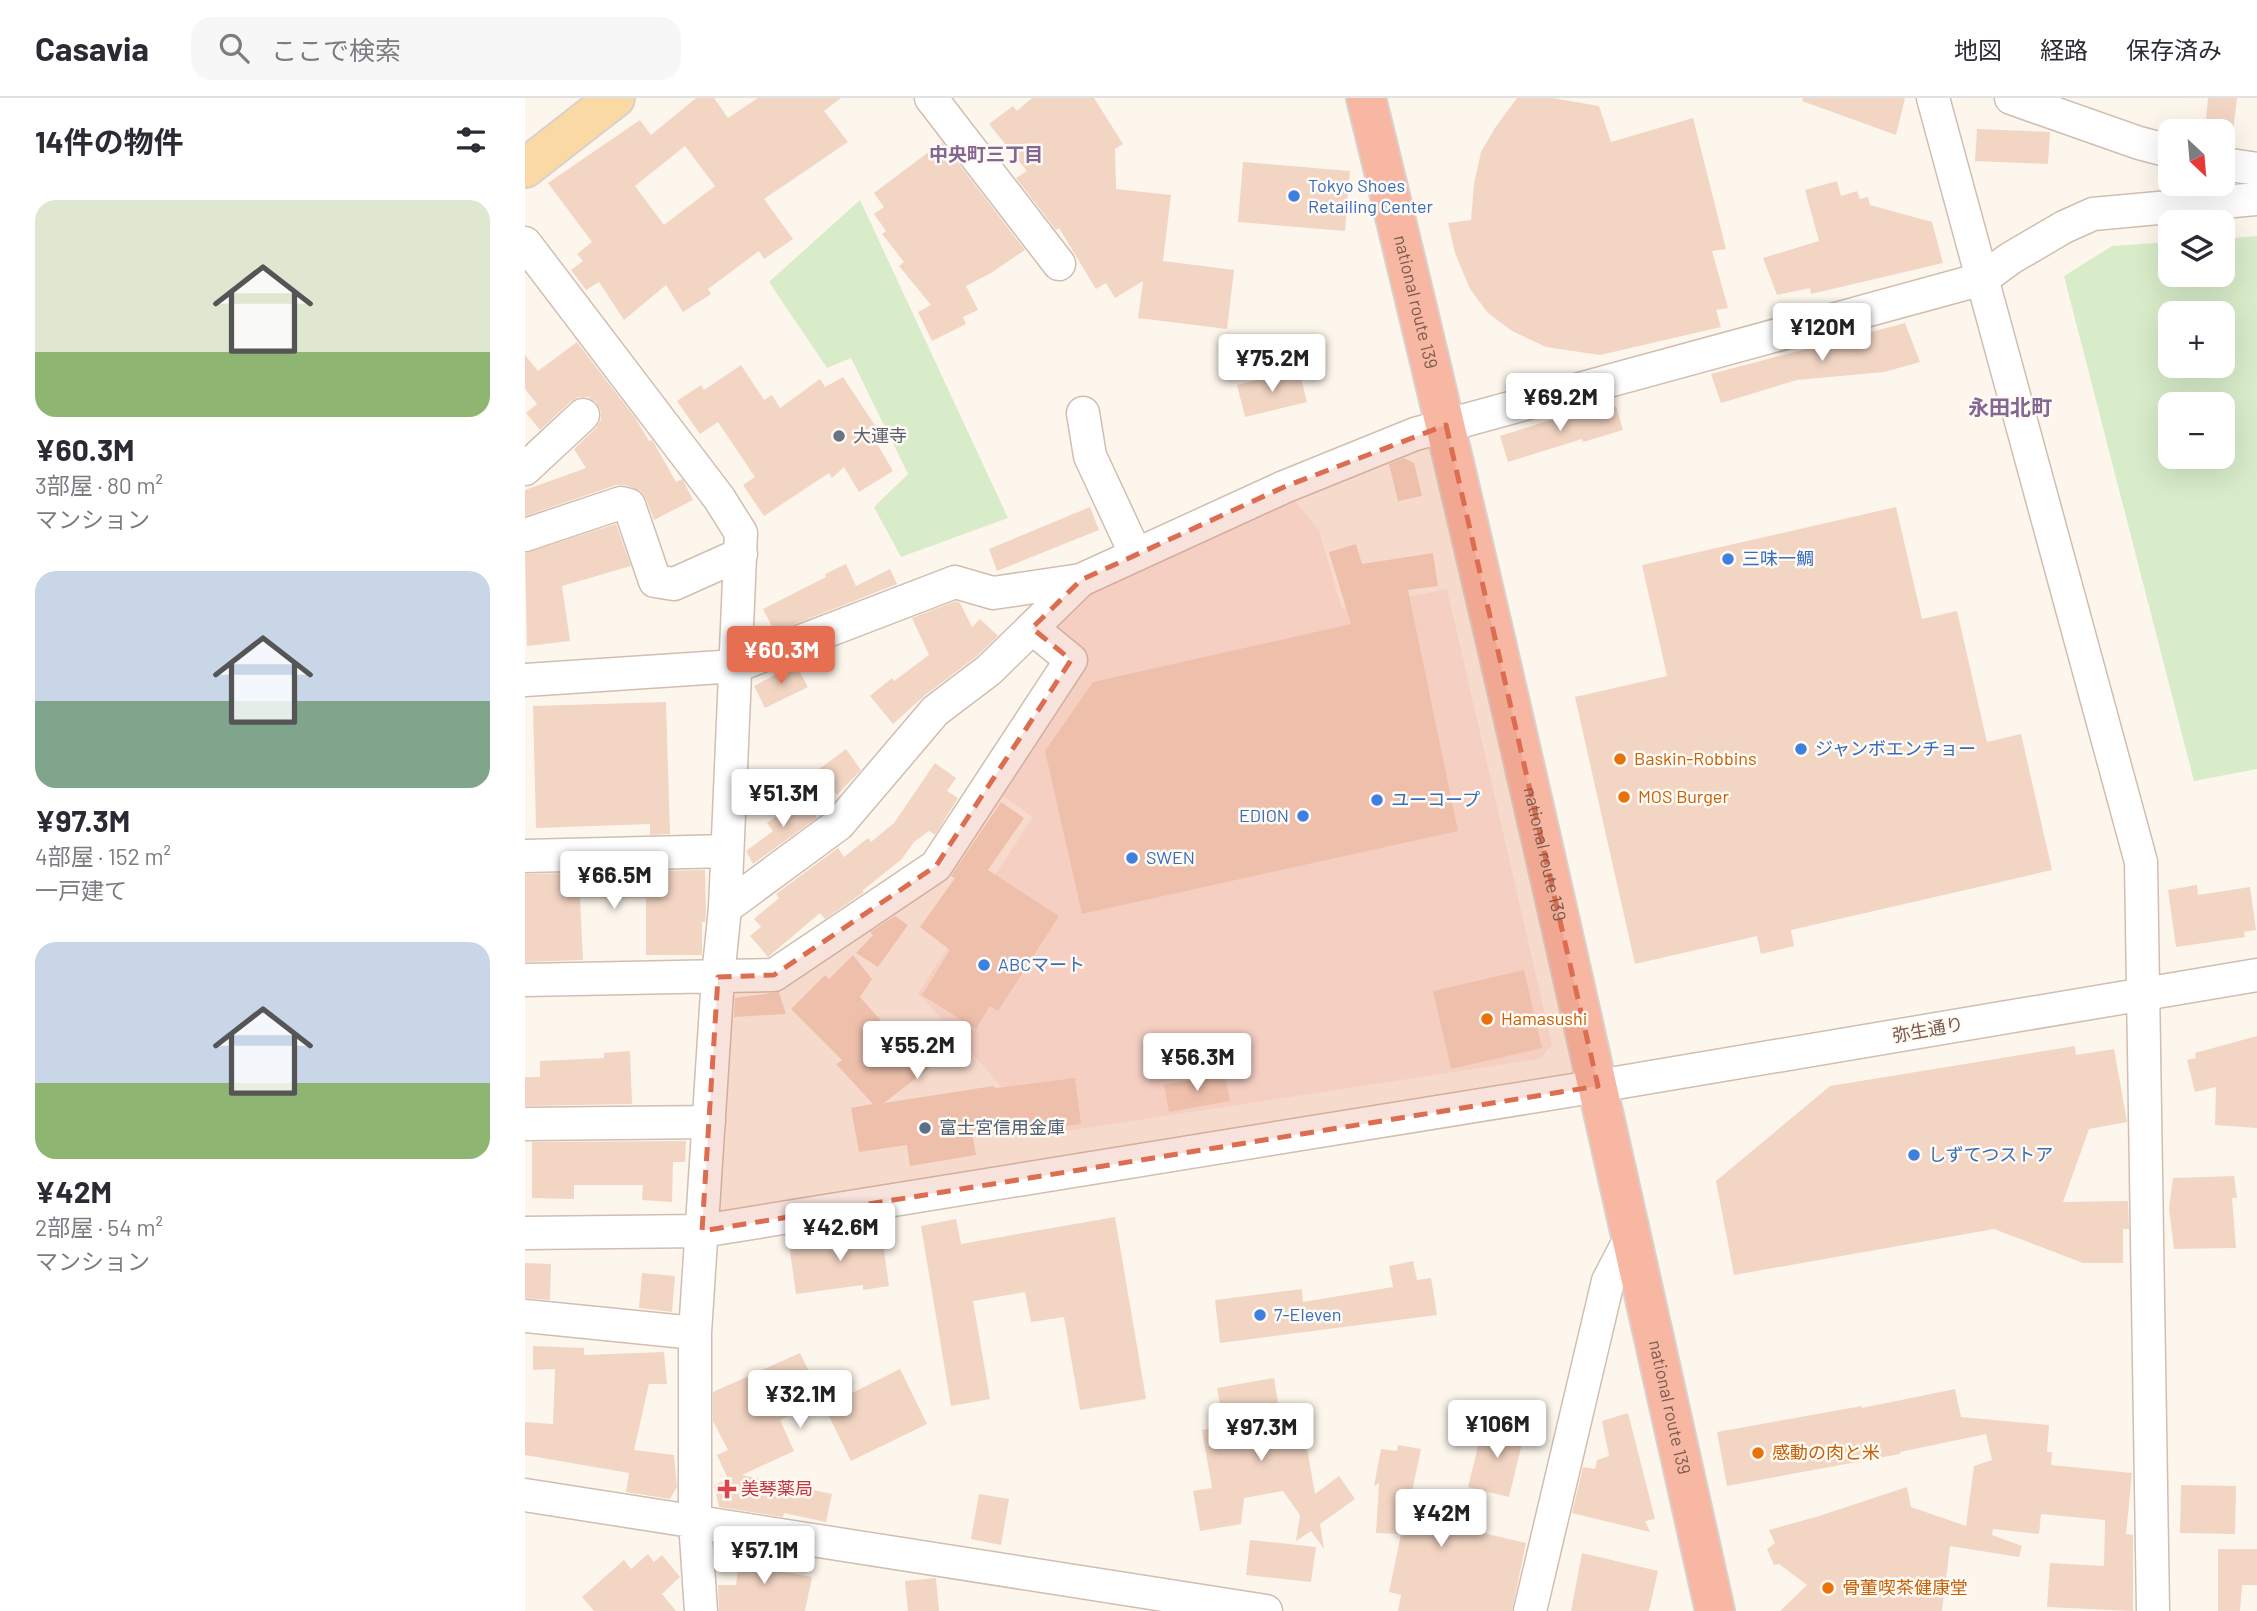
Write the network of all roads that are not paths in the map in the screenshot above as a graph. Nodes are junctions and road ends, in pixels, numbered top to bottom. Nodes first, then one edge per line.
1 (615, 98) edge
2 (931, 98) edge
3 (1366, 98) edge
4 (1933, 98) edge
5 (2011, 98) edge
6 (2158, 148) edge
7 (2235, 166) edge
8 (525, 168) edge
9 (2257, 169) edge
10 (2257, 199) edge
11 (525, 243) edge
12 (1059, 264) dead end
13 (1982, 279) junction
14 (1083, 413) dead end
15 (583, 415) dead end
16 (1446, 425) junction
17 (525, 469) edge
18 (525, 535) edge
19 (741, 554) junction
20 (1136, 555) junction
21 (1081, 580) junction
22 (1032, 628) junction
23 (736, 666) junction
24 (525, 680) edge
25 (727, 851) junction
26 (525, 856) edge
27 (725, 908) junction
28 (2257, 975) edge
29 (718, 977) junction
30 (525, 980) edge
31 (2145, 993) junction
32 (1598, 1086) junction
33 (709, 1122) junction
34 (525, 1124) edge
35 (702, 1230) junction
36 (525, 1233) edge
37 (1631, 1237) junction
38 (525, 1316) edge
39 (695, 1333) junction
40 (525, 1495) edge
41 (695, 1522) junction
42 (701, 1611) edge
43 (1266, 1611) edge
44 (1530, 1611) edge
45 (1715, 1611) edge
46 (2153, 1611) edge

1 - 8 main road
2 - 12 street
3 - 16 highway, national route 139
4 - 13 street
5 - 6 street
7 - 9 street
10 - 13 street
11 - 19 street
13 - 16 street
13 - 31 street
14 - 20 street
15 - 17 street
16 - 20 street
16 - 32 highway, national route 139
18 - 19 street
19 - 23 street
20 - 21 street
21 - 22 street
21 - 23 street
22 - 27 street
22 - 29 street
23 - 24 street
23 - 25 street
25 - 26 street
25 - 27 street
27 - 29 street
28 - 31 street, 弥生通り
29 - 30 street
29 - 33 street
31 - 32 street, 弥生通り
31 - 46 street
32 - 35 street, 弥生通り
32 - 37 highway, national route 139
33 - 34 street
33 - 35 street
35 - 36 street, 弥生通り
35 - 39 street
37 - 44 street
37 - 45 highway, national route 139
38 - 39 street
39 - 41 street
40 - 41 street
41 - 42 street
41 - 43 street

